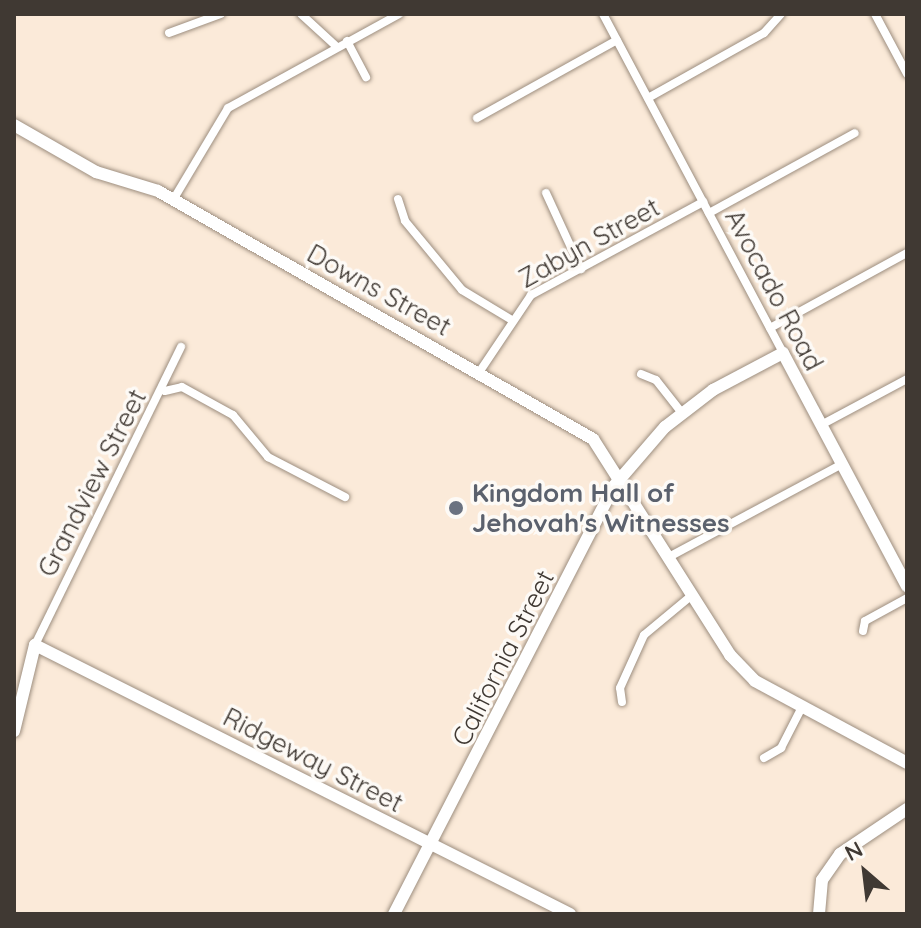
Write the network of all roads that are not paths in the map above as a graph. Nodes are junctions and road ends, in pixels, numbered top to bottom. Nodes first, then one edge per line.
1 (221, 14) edge
2 (301, 14) edge
3 (399, 14) edge
4 (603, 14) edge
5 (781, 14) edge
6 (875, 14) edge
7 (169, 33) dead end
8 (617, 40) junction
9 (347, 41) junction
10 (337, 47) junction
11 (907, 74) edge
12 (366, 77) dead end
13 (648, 98) junction
14 (477, 118) dead end
15 (14, 125) edge
16 (855, 133) dead end
17 (546, 193) dead end
18 (398, 199) dead end
19 (173, 200) junction
20 (703, 202) junction
21 (709, 213) junction
22 (907, 253) edge
23 (581, 269) junction
24 (510, 319) junction
25 (770, 328) junction
26 (181, 347) dead end
27 (783, 353) junction
28 (480, 371) junction
29 (641, 374) dead end
30 (907, 379) edge
31 (165, 392) junction
32 (682, 413) junction
33 (821, 425) junction
34 (842, 464) junction
35 (622, 477) junction
36 (345, 497) dead end
37 (667, 558) junction
38 (907, 586) edge
39 (691, 596) junction
40 (907, 598) edge
41 (863, 631) dead end
42 (35, 645) junction
43 (622, 702) dead end
44 (801, 709) junction
45 (14, 731) edge
46 (764, 758) dead end
47 (907, 763) edge
48 (907, 809) edge
49 (430, 845) junction
50 (394, 914) edge
51 (570, 914) edge
52 (819, 914) edge

1 - 7 street
2 - 10 street
3 - 9 street
4 - 8 street, Avocado Road
5 - 13 street
6 - 11 street
8 - 13 street, Avocado Road
8 - 14 street
9 - 10 street
9 - 12 street
10 - 19 street
13 - 20 street, Avocado Road
15 - 19 main road, Downs Street
16 - 21 street
17 - 23 street
18 - 24 street
19 - 28 main road, Downs Street
20 - 21 street, Avocado Road
20 - 23 street, Zabyn Street
21 - 25 street, Avocado Road
22 - 25 street
23 - 24 street, Zabyn Street
24 - 28 street, Zabyn Street
25 - 27 street, Avocado Road
26 - 31 street, Grandview Street
27 - 32 main road, California Street
27 - 33 main road, Avocado Road
28 - 35 main road, Downs Street
29 - 32 street
30 - 33 street
31 - 36 street
31 - 42 street, Grandview Street
32 - 35 main road, California Street
33 - 34 main road, Avocado Road
34 - 37 street
34 - 38 main road, Avocado Road
35 - 37 main road, Downs Street
35 - 49 main road, California Street
37 - 39 main road, Downs Street
39 - 43 street
39 - 44 main road, Downs Street
40 - 41 street
42 - 45 main road, Grandview Street
42 - 49 main road, Ridgeway Street
44 - 46 street
44 - 47 main road, Downs Street
48 - 52 main road
49 - 50 main road, California Street
49 - 51 main road, Ridgeway Street

